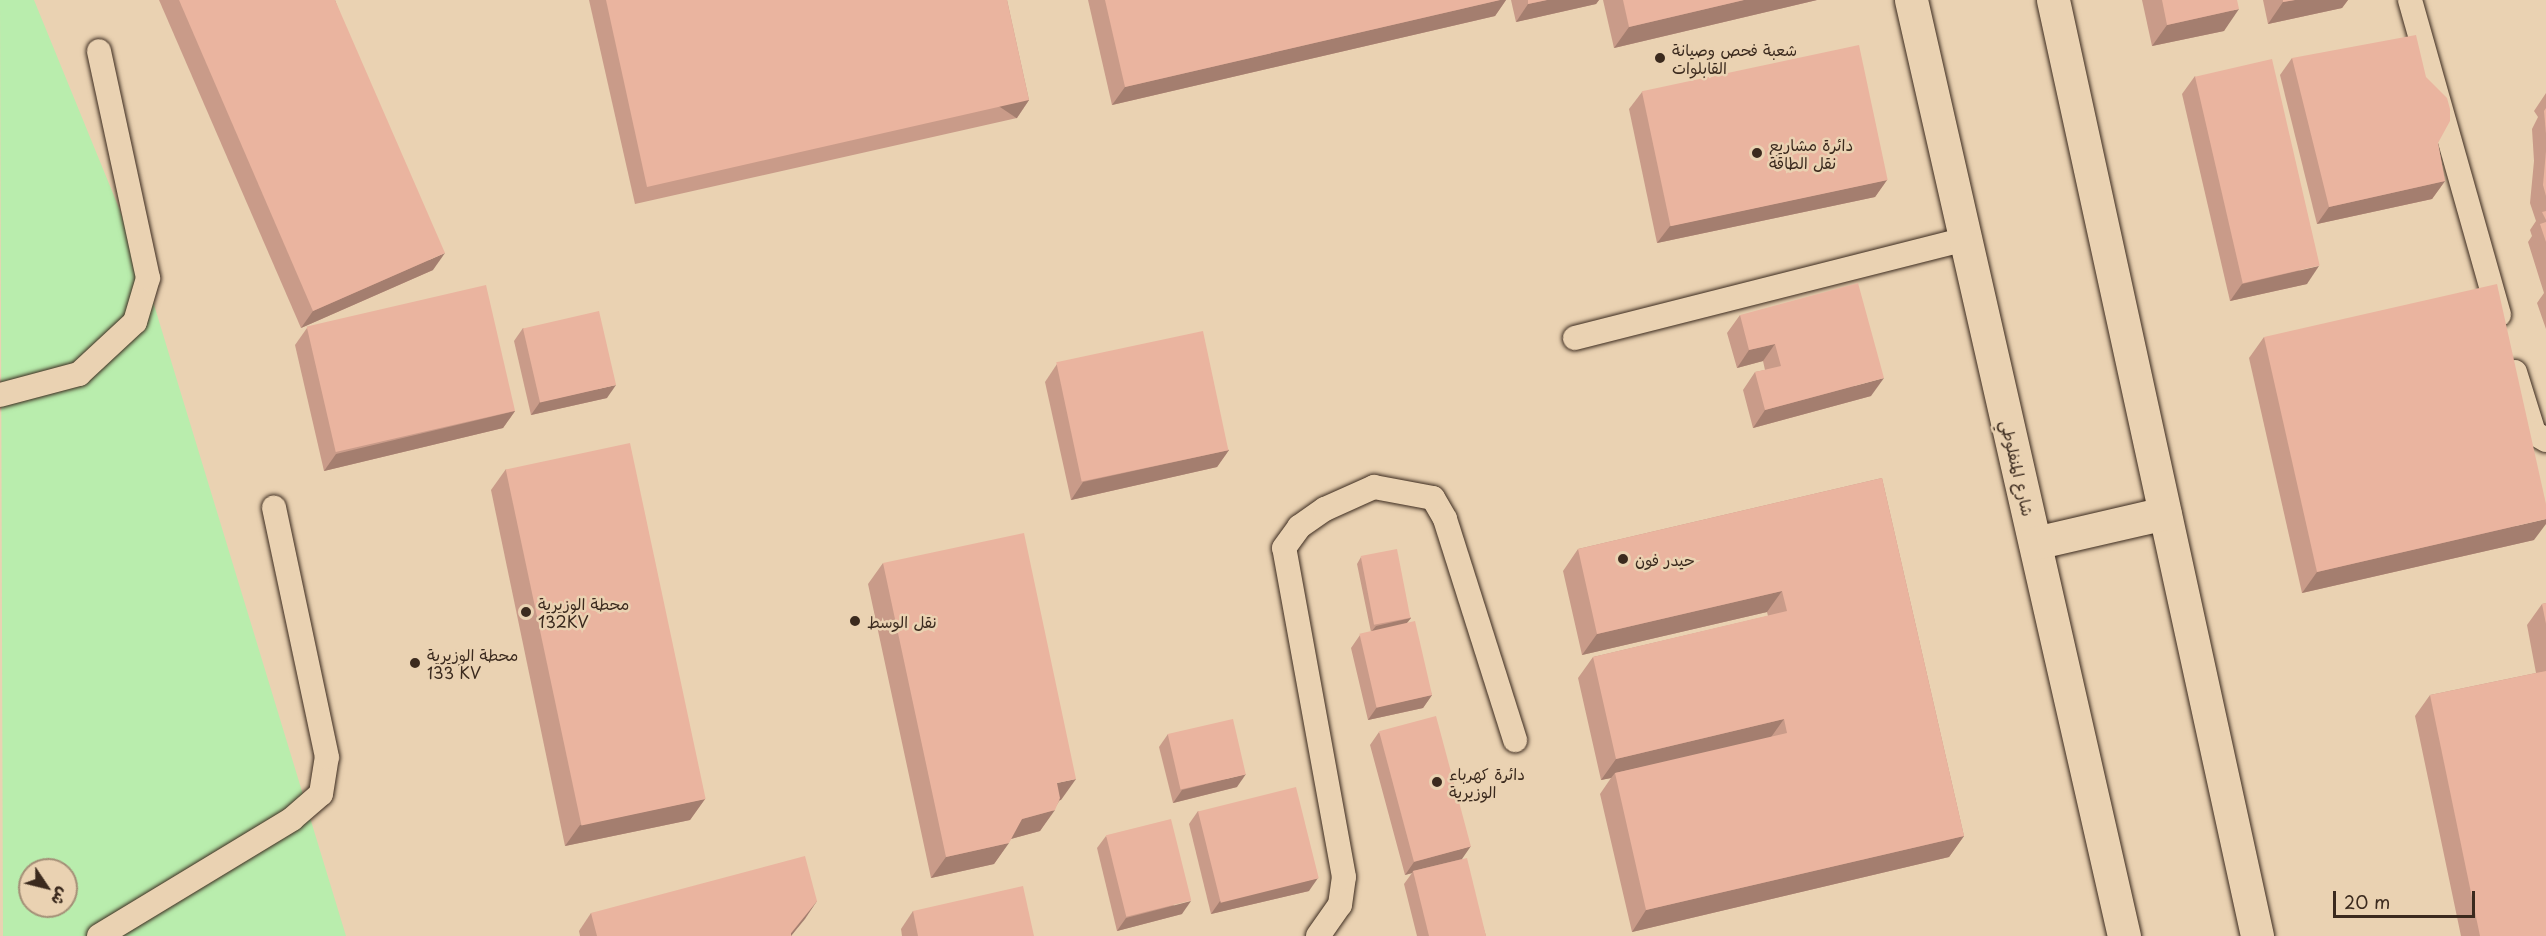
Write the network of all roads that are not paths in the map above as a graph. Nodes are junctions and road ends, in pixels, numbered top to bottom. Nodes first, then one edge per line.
1 (1911, 0) edge
2 (2053, 0) edge
3 (2410, 0) edge
4 (99, 51) dead end
5 (1965, 239) junction
6 (1575, 338) dead end
7 (0, 395) edge
8 (2546, 440) edge
9 (274, 508) dead end
10 (2165, 513) junction
11 (2035, 543) junction
12 (1515, 740) dead end
13 (99, 936) edge
14 (1318, 936) edge
15 (2124, 936) edge
16 (2257, 936) edge

1 - 5 street, شارع المنفلوطي
2 - 10 street
3 - 8 lane
4 - 7 lane
5 - 6 lane
5 - 11 street, شارع المنفلوطي
9 - 13 lane
10 - 11 street
10 - 16 street
11 - 15 street, شارع المنفلوطي
12 - 14 lane

